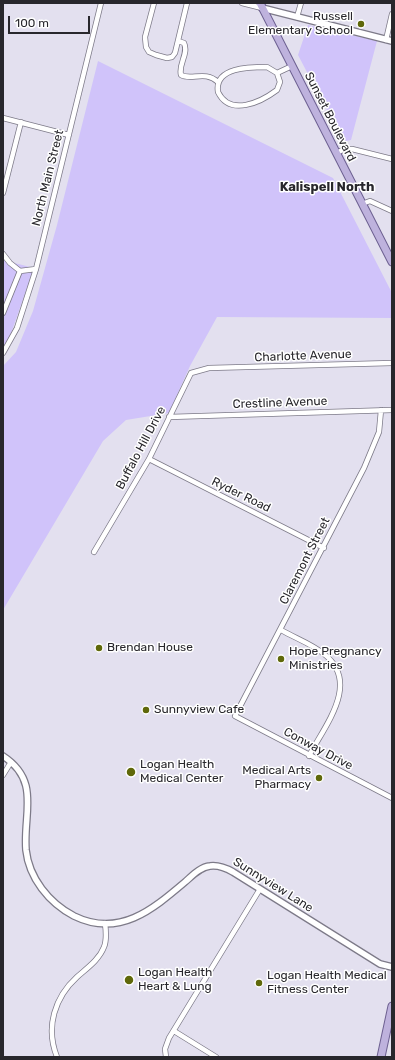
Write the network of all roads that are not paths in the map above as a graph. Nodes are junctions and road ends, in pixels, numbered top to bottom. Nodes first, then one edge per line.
1 (101, 3) edge
2 (154, 3) edge
3 (187, 3) edge
4 (242, 3) edge
5 (301, 3) edge
6 (261, 5) edge
7 (392, 14) edge
8 (297, 17) junction
9 (178, 40) junction
10 (386, 40) junction
11 (392, 41) edge
12 (292, 66) junction
13 (277, 73) junction
14 (218, 82) junction
15 (3, 118) edge
16 (21, 122) junction
17 (69, 135) junction
18 (336, 153) junction
19 (392, 159) edge
20 (3, 193) edge
21 (362, 204) junction
22 (392, 211) edge
23 (3, 254) edge
24 (392, 262) edge
25 (36, 269) junction
26 (20, 271) junction
27 (3, 313) edge
28 (3, 353) edge
29 (392, 363) edge
30 (215, 368) joint
31 (380, 410) junction
32 (392, 410) edge
33 (169, 417) junction
34 (149, 459) junction
35 (324, 548) junction
36 (94, 552) dead end
37 (281, 630) junction
38 (236, 716) joint
39 (3, 756) edge
40 (309, 756) junction
41 (11, 762) junction
42 (3, 775) edge
43 (392, 798) edge
44 (260, 889) junction
45 (105, 923) junction
46 (392, 968) edge
47 (392, 1006) edge
48 (174, 1031) junction
49 (57, 1057) edge
50 (166, 1057) edge
51 (216, 1057) edge
52 (381, 1057) edge

1 - 17 street, North Main Street
2 - 9 street
3 - 9 street
4 - 6 street
5 - 8 street
6 - 8 street
6 - 12 main road, Sunset Boulevard
7 - 10 street
8 - 10 street
9 - 14 street
10 - 11 street
12 - 13 street
12 - 18 main road, Sunset Boulevard
13 - 14 street
13 - 14 street
15 - 16 street
16 - 17 street
16 - 20 street
17 - 25 street, North Main Street
18 - 19 street
18 - 21 main road, Sunset Boulevard
21 - 22 street
21 - 24 main road, Sunset Boulevard
23 - 26 street
25 - 26 street
25 - 28 street, North Main Street
26 - 27 street
29 - 30 street, Charlotte Avenue
30 - 33 street, Buffalo Hill Drive
31 - 32 street, Crestline Avenue
31 - 33 street, Crestline Avenue
31 - 35 street, Claremont Street
33 - 34 street, Buffalo Hill Drive
34 - 35 street, Ryder Road
34 - 36 street, Buffalo Hill Drive
35 - 37 street, Claremont Street
37 - 38 street, Claremont Street
37 - 40 street
38 - 40 street, Conway Drive
39 - 41 street, Sunnyview Lane
40 - 43 street, Conway Drive
41 - 42 street
41 - 45 street, Sunnyview Lane
44 - 45 street, Sunnyview Lane
44 - 46 street, Sunnyview Lane
44 - 48 street
45 - 49 street
47 - 52 main road
48 - 50 street
48 - 51 street

